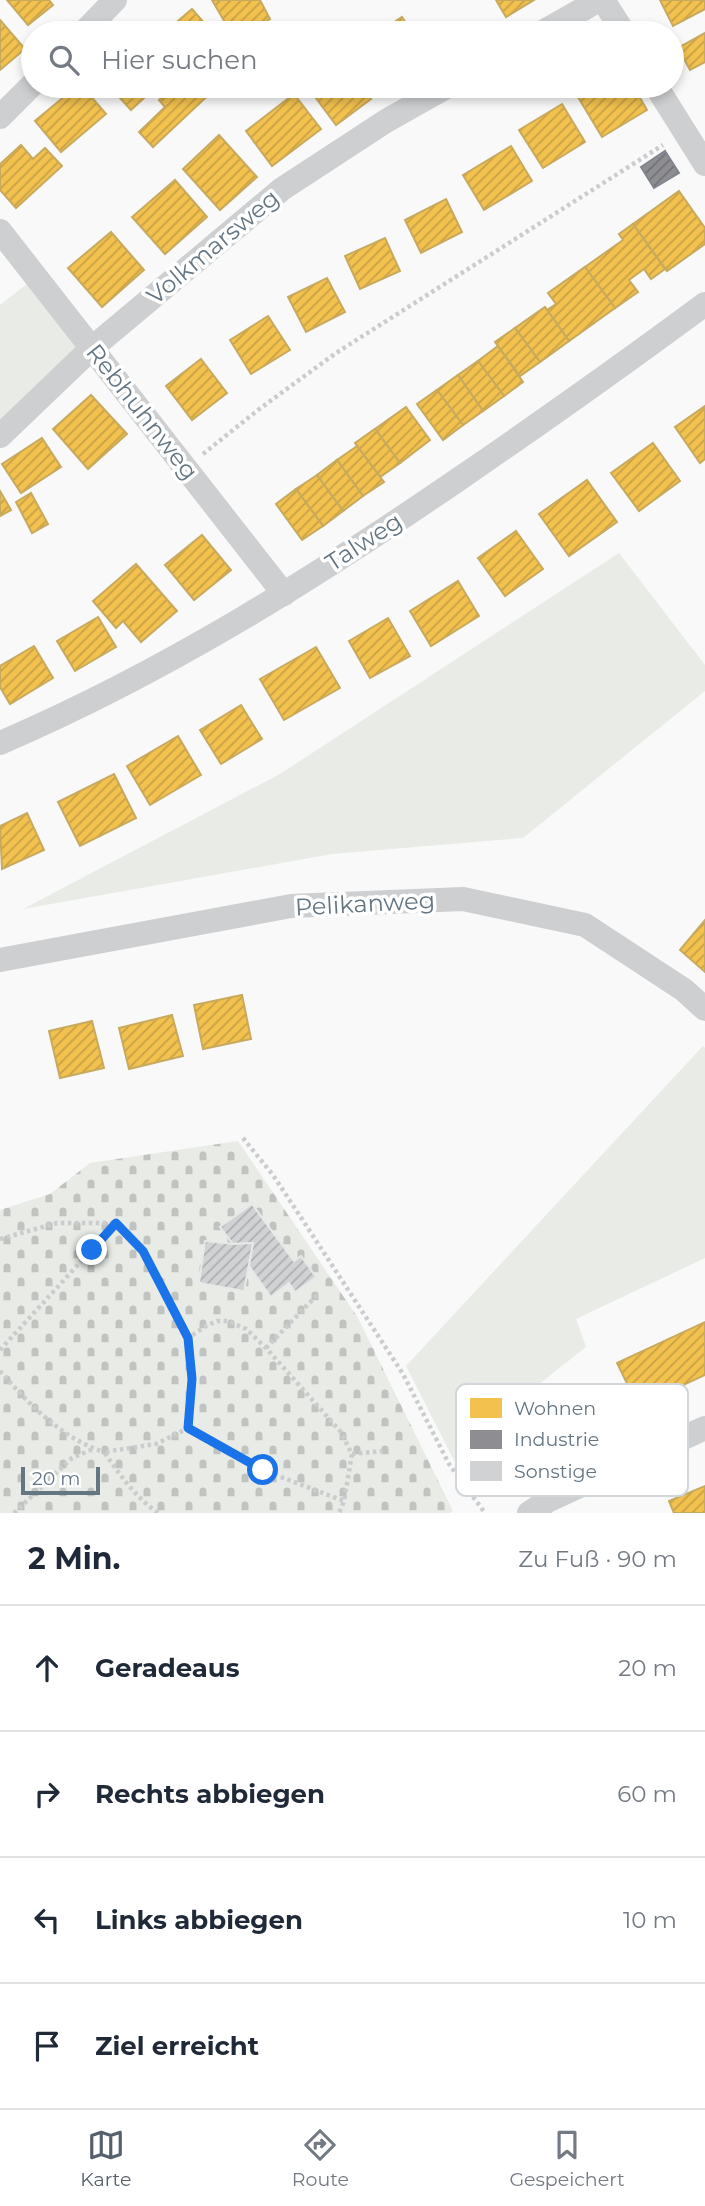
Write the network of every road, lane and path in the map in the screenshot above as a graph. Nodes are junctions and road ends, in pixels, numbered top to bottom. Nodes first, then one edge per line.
1 (115, 0) edge
2 (601, 0) edge
3 (95, 21) edge
4 (563, 21) edge
5 (616, 21) edge
6 (21, 96) edge
7 (427, 98) edge
8 (663, 98) edge
9 (0, 117) edge
10 (684, 131) junction
11 (705, 164) edge
12 (0, 231) edge
13 (705, 303) edge
14 (92, 348) junction
15 (0, 436) edge
16 (185, 467) junction
17 (284, 594) junction
18 (0, 743) edge
19 (0, 960) edge
20 (705, 1009) edge
21 (243, 1138) dead end
22 (116, 1223) junction
23 (0, 1239) edge
24 (317, 1295) dead end
25 (188, 1338) junction
26 (266, 1348) junction
27 (0, 1350) edge
28 (0, 1371) edge
29 (188, 1428) junction
30 (705, 1428) edge
31 (688, 1436) edge
32 (94, 1449) junction
33 (383, 1451) dead end
34 (104, 1452) junction
35 (352, 1454) junction
36 (456, 1474) edge
37 (473, 1496) edge
38 (558, 1496) edge
39 (344, 1501) junction
40 (14, 1513) edge
41 (158, 1513) edge
42 (339, 1513) edge
43 (485, 1513) edge
44 (529, 1513) edge

1 - 3 street
2 - 4 street
2 - 5 street
6 - 9 street
7 - 14 street, Volkmarsweg
8 - 10 street
10 - 11 street
10 - 16 path
12 - 14 street, Rebhuhnweg
13 - 17 street, Talweg
14 - 15 street, Volkmarsweg
14 - 16 street, Rebhuhnweg
16 - 17 street, Rebhuhnweg
17 - 18 street, Talweg
19 - 20 street, Pelikanweg
21 - 36 path
22 - 23 path
22 - 25 path
22 - 27 path
24 - 26 path
25 - 26 path
25 - 29 path
26 - 35 path
28 - 32 path
29 - 34 path
29 - 39 path
30 - 31 street
32 - 34 path
32 - 40 path
33 - 35 path
34 - 41 path
35 - 39 path
37 - 43 path
38 - 44 street
39 - 42 path

